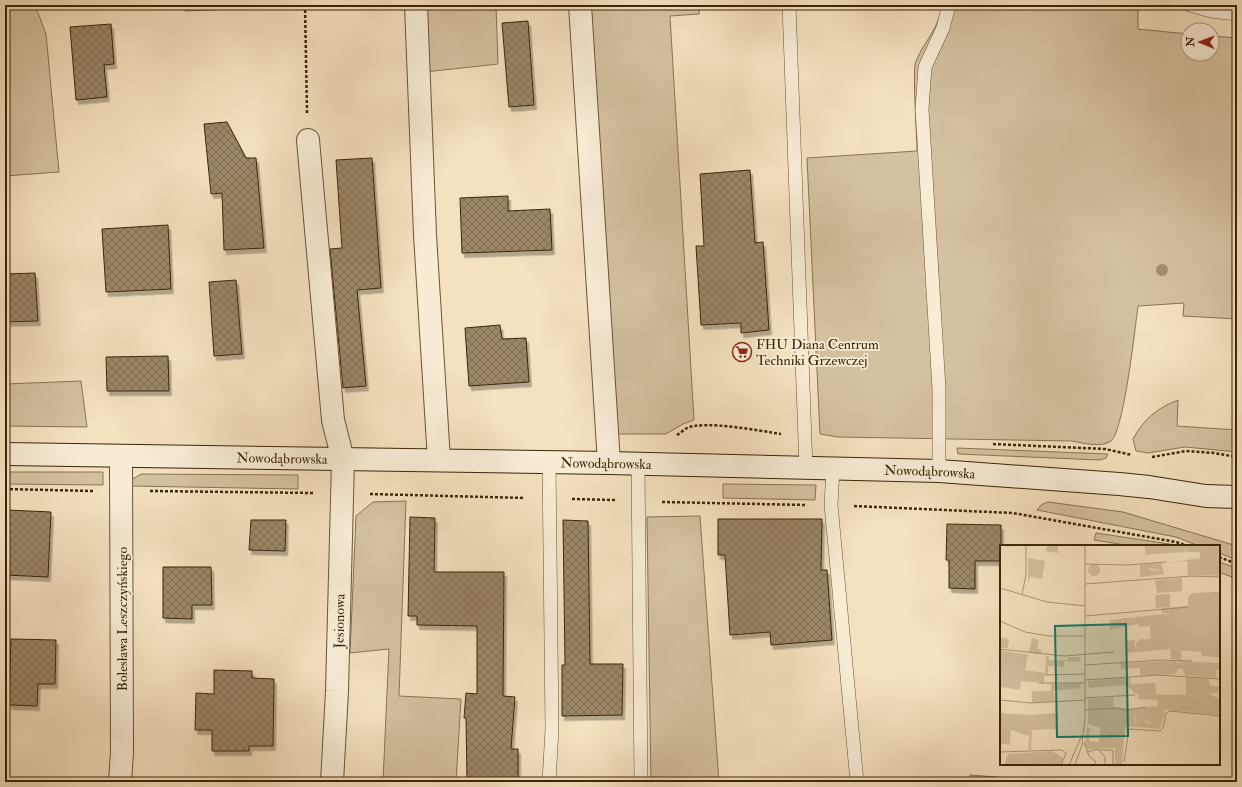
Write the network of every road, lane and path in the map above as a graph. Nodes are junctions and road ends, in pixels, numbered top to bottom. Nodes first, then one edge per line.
1 (305, 5) edge
2 (416, 5) edge
3 (580, 5) edge
4 (789, 5) edge
5 (949, 5) edge
6 (1190, 5) edge
7 (1237, 14) edge
8 (308, 140) joint
9 (5, 454) edge
10 (121, 456) junction
11 (343, 460) junction
12 (439, 460) junction
13 (549, 462) junction
14 (609, 463) junction
15 (638, 464) junction
16 (806, 468) junction
17 (833, 469) junction
18 (939, 471) junction
19 (5, 489) edge
20 (121, 491) junction
21 (342, 494) junction
22 (1206, 496) junction
23 (1237, 497) edge
24 (548, 499) junction
25 (640, 501) junction
26 (831, 506) junction
27 (1237, 510) edge
28 (1185, 545) edge
29 (1220, 557) edge
30 (1237, 564) edge
31 (120, 782) edge
32 (332, 782) edge
33 (549, 782) edge
34 (641, 782) edge
35 (857, 782) edge

1 - 8 path
2 - 12 street
3 - 14 street
4 - 16 lane
5 - 18 lane
6 - 7 lane
8 - 11 street, Jesionowa
9 - 10 street, Nowodąbrowska
10 - 11 street, Nowodąbrowska
10 - 20 street, Bolesława Leszczyńskiego
11 - 12 street, Nowodąbrowska
11 - 21 street, Jesionowa
12 - 13 street, Nowodąbrowska
13 - 14 street, Nowodąbrowska
13 - 24 lane
14 - 15 street, Nowodąbrowska
15 - 16 street, Nowodąbrowska
15 - 25 lane
16 - 17 street, Nowodąbrowska
17 - 18 street, Nowodąbrowska
17 - 26 lane
18 - 22 street, Nowodąbrowska
19 - 20 path
20 - 21 path
20 - 31 street, Bolesława Leszczyńskiego
21 - 24 path
21 - 32 street, Jesionowa
22 - 23 street, Nowodąbrowska
22 - 27 street, Nowodąbrowska
24 - 25 path
24 - 33 lane
25 - 26 path
25 - 34 lane
26 - 28 path
26 - 35 lane
29 - 30 path

